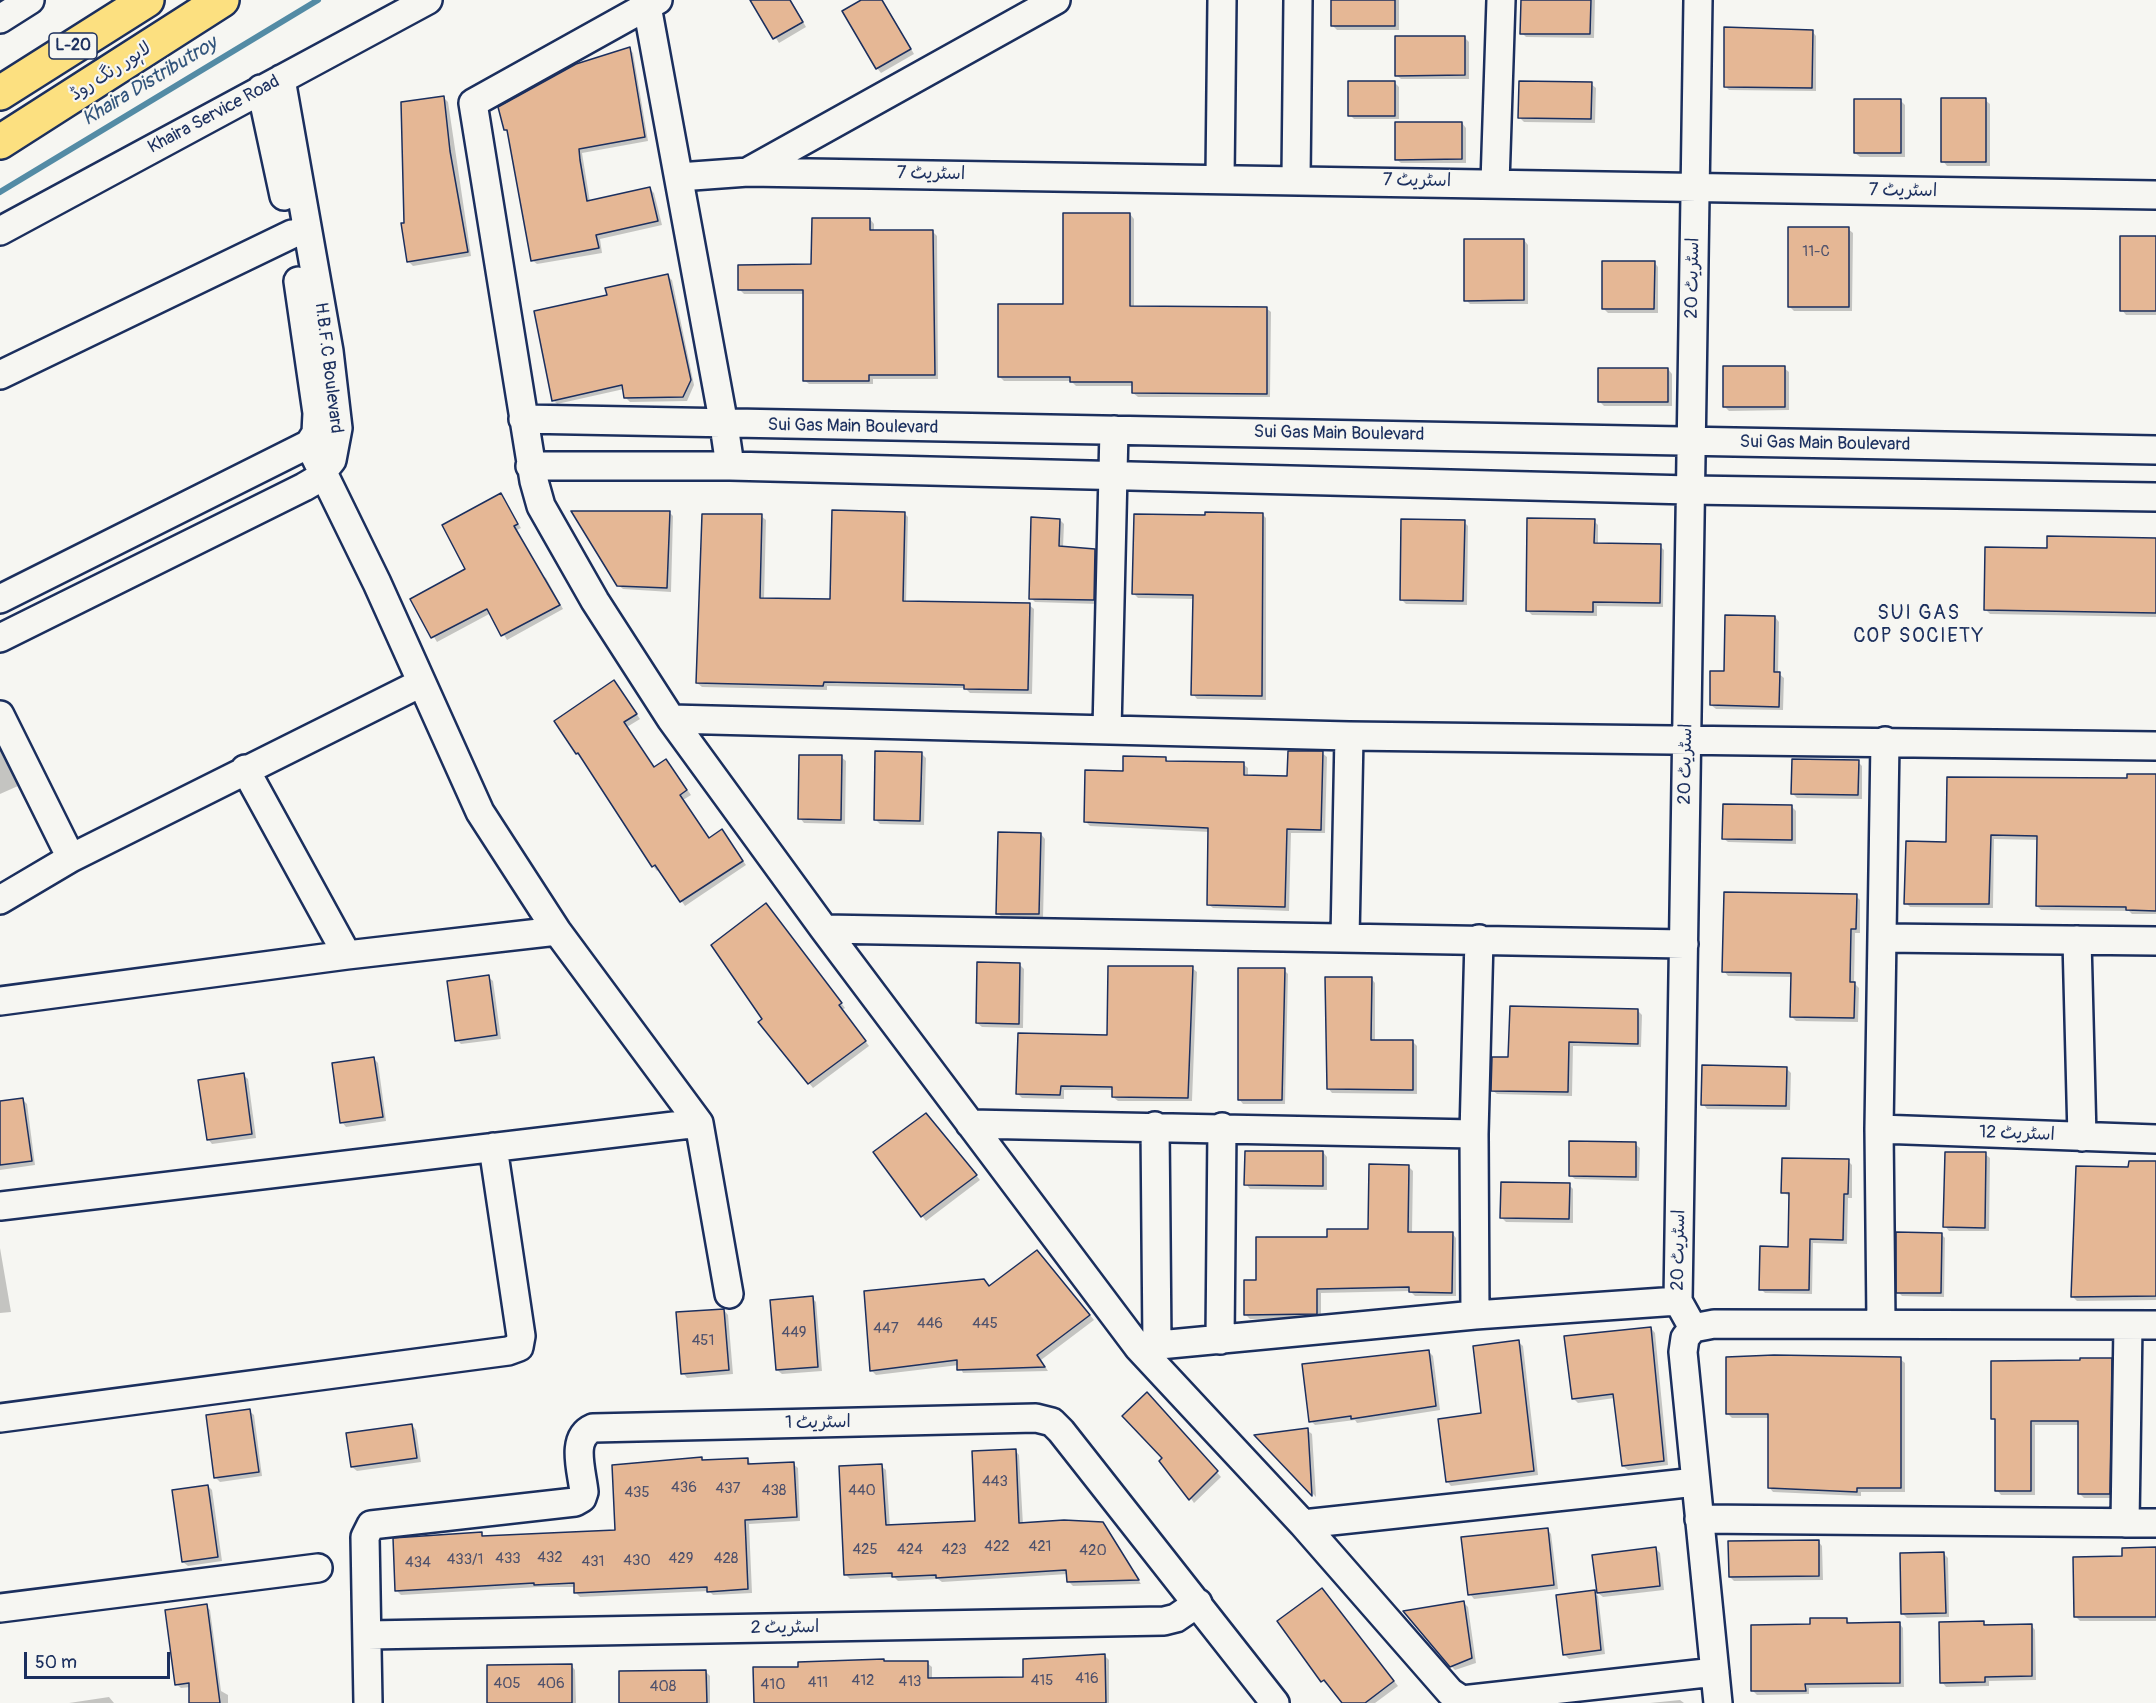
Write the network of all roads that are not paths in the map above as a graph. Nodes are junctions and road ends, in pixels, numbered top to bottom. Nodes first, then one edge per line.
1 (30, 0) edge
2 (147, 0) edge
3 (222, 0) edge
4 (429, 0) edge
5 (1056, 0) edge
6 (1222, 0) edge
7 (1298, 0) edge
8 (1501, 0) edge
9 (1698, 0) edge
10 (653, 3) edge
11 (0, 18) edge
12 (271, 84) junction
13 (0, 93) edge
14 (0, 142) edge
15 (748, 172) junction
16 (679, 177) junction
17 (1220, 178) junction
18 (1296, 178) junction
19 (1495, 183) junction
20 (1694, 189) junction
21 (2156, 195) edge
22 (0, 231) edge
23 (292, 234) junction
24 (0, 375) edge
25 (523, 419) junction
26 (724, 425) junction
27 (1114, 430) junction
28 (1691, 441) junction
29 (309, 444) junction
30 (2156, 450) edge
31 (2156, 460) edge
32 (530, 466) junction
33 (730, 466) junction
34 (325, 472) junction
35 (1114, 474) junction
36 (1690, 490) junction
37 (2156, 497) edge
38 (0, 599) edge
39 (0, 638) edge
40 (421, 683) junction
41 (0, 715) edge
42 (671, 719) junction
43 (1107, 729) junction
44 (1349, 736) junction
45 (1686, 739) junction
46 (1885, 741) junction
47 (2156, 746) edge
48 (245, 769) junction
49 (71, 858) junction
50 (0, 900) edge
51 (824, 929) junction
52 (557, 931) junction
53 (1345, 938) junction
54 (1882, 938) junction
55 (1479, 939) junction
56 (2077, 940) junction
57 (2156, 941) edge
58 (1684, 944) junction
59 (347, 955) junction
60 (0, 1001) edge
61 (699, 1124) junction
62 (970, 1124) junction
63 (1155, 1126) junction
64 (1222, 1127) junction
65 (1878, 1129) junction
66 (1474, 1134) junction
67 (2082, 1137) junction
68 (2156, 1139) edge
69 (493, 1147) junction
70 (0, 1206) edge
71 (729, 1294) dead end
72 (1678, 1301) junction
73 (1475, 1315) junction
74 (1881, 1323) junction
75 (2128, 1325) junction
76 (2156, 1325) edge
77 (1693, 1328) junction
78 (1220, 1340) junction
79 (1147, 1346) junction
80 (0, 1418) edge
81 (1696, 1482) junction
82 (1699, 1519) junction
83 (2125, 1523) junction
84 (2156, 1523) edge
85 (1303, 1524) junction
86 (318, 1568) dead end
87 (1198, 1603) junction
88 (0, 1608) edge
89 (368, 1635) junction
90 (1715, 1672) junction
91 (1462, 1701) edge
92 (368, 1703) edge
93 (1275, 1703) edge
94 (1718, 1703) edge

1 - 11 street
2 - 13 highway, L-20
3 - 14 highway, لاہور رنگ روڈ / L-20
4 - 12 street, Khaira Service Road
5 - 15 street
6 - 17 street
7 - 18 street
8 - 19 street
9 - 20 street, اسٹریٹ 20
10 - 16 street
10 - 25 street
12 - 22 street, Khaira Service Road
12 - 23 street, H.B.F.C Boulevard
12 - 34 street, H.B.F.C Boulevard
15 - 16 street, اسٹریٹ 7
15 - 17 street, اسٹریٹ 7
16 - 26 street
17 - 18 street, اسٹریٹ 7
18 - 19 street, اسٹریٹ 7
19 - 20 street, اسٹریٹ 7
20 - 21 street, اسٹریٹ 7
20 - 28 street, اسٹریٹ 20
23 - 24 street
23 - 29 street, H.B.F.C Boulevard
25 - 26 street, Sui Gas Main Boulevard
25 - 32 street
26 - 27 street, Sui Gas Main Boulevard
26 - 33 street
27 - 28 street, Sui Gas Main Boulevard
27 - 35 street
28 - 30 street, Sui Gas Main Boulevard
28 - 36 street, اسٹریٹ 20
29 - 34 street
29 - 38 street, H.B.F.C Boulevard
30 - 31 street
32 - 33 street
32 - 42 street
33 - 35 street
34 - 39 street
34 - 40 street
35 - 36 street
35 - 43 street
36 - 37 street
36 - 45 street, اسٹریٹ 20
40 - 48 street
40 - 52 street
41 - 49 street
42 - 43 street
42 - 51 street
43 - 44 street
44 - 45 street
44 - 53 street
45 - 46 street
45 - 58 street, اسٹریٹ 20
46 - 47 street
46 - 54 street
48 - 49 street
48 - 59 street
49 - 50 street
51 - 53 street
51 - 62 street
52 - 59 street
52 - 61 street
53 - 55 street
54 - 56 street
54 - 65 street
55 - 58 street
55 - 66 street
56 - 57 street
56 - 67 street
58 - 72 street, اسٹریٹ 20
59 - 60 street
61 - 69 street
61 - 71 street
62 - 63 street
62 - 79 street
63 - 64 street
63 - 79 street
64 - 66 street
64 - 78 street
65 - 67 street, اسٹریٹ 12
65 - 74 street
66 - 73 street
67 - 68 street, اسٹریٹ 12
69 - 70 street
69 - 80 street
72 - 73 street
72 - 77 street, اسٹریٹ 20
73 - 78 street
74 - 75 street
74 - 77 street
75 - 76 street
75 - 83 street
77 - 81 street
78 - 79 street
79 - 85 street
81 - 82 street
81 - 85 street
82 - 83 street
82 - 90 street
83 - 84 street
85 - 91 street
86 - 88 street
87 - 89 street, اسٹریٹ 2
87 - 89 street, اسٹریٹ 1
87 - 93 street
89 - 92 street
90 - 91 street
90 - 94 street

